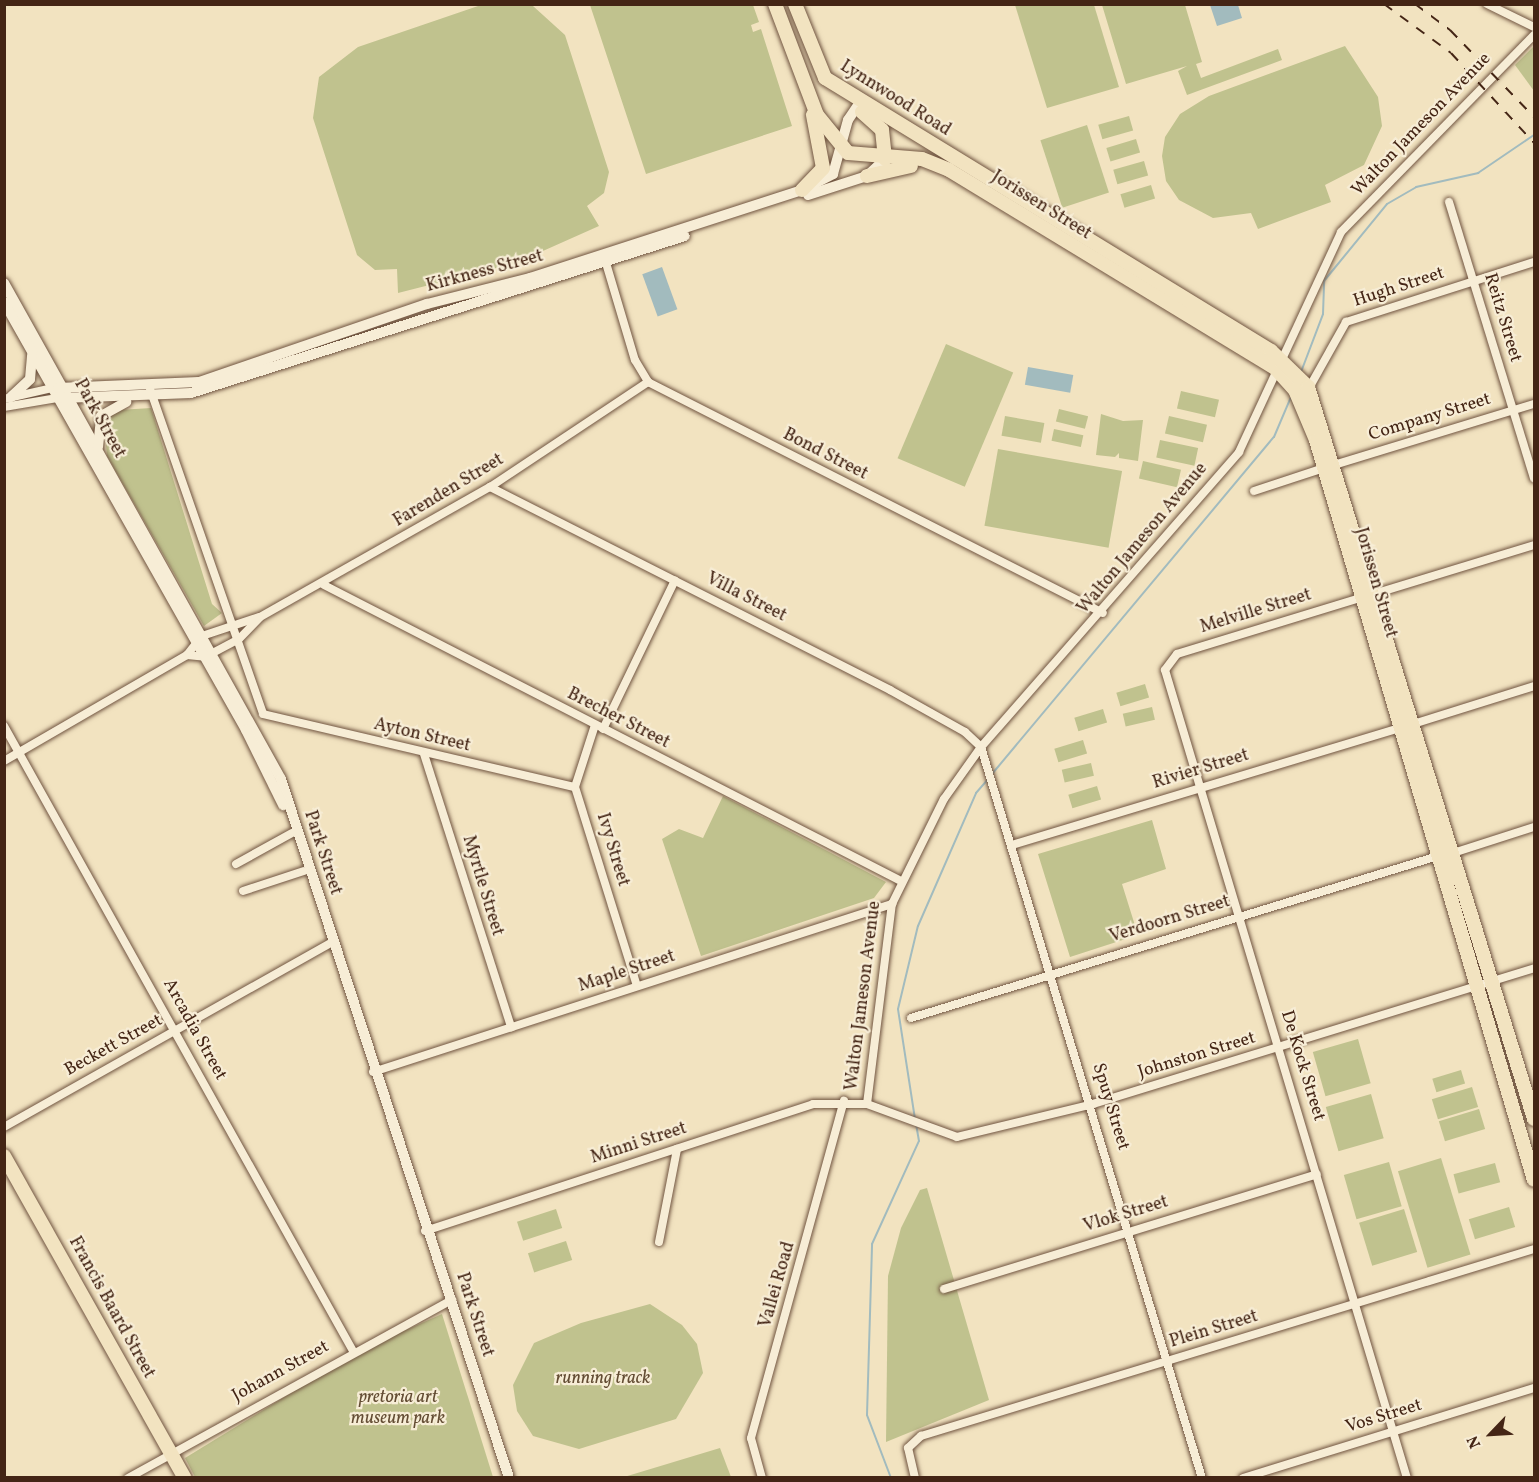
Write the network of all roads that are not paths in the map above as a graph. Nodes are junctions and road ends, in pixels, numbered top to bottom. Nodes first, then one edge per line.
1 (775, 4) edge
2 (795, 4) edge
3 (1506, 4) edge
4 (1489, 6) edge
5 (1534, 27) edge
6 (1534, 35) edge
7 (808, 96) junction
8 (858, 105) junction
9 (843, 148) junction
10 (952, 155) joint
11 (885, 159) junction
12 (943, 167) junction
13 (867, 176) junction
14 (802, 190) junction
15 (1449, 202) dead end
16 (1040, 209) junction
17 (1031, 223) junction
18 (608, 258) junction
19 (1534, 262) edge
20 (1473, 281) junction
21 (4, 283) edge
22 (500, 285) junction
23 (532, 286) junction
24 (480, 301) junction
25 (4, 302) edge
26 (32, 351) junction
27 (1281, 365) junction
28 (648, 382) junction
29 (1306, 391) junction
30 (60, 393) junction
31 (147, 394) junction
32 (8, 398) edge
33 (1534, 404) edge
34 (4, 407) edge
35 (1512, 410) junction
36 (106, 466) junction
37 (1329, 466) junction
38 (1534, 478) edge
39 (490, 487) junction
40 (1254, 490) dead end
41 (1534, 545) edge
42 (675, 580) junction
43 (324, 585) junction
44 (1374, 594) junction
45 (1360, 598) junction
46 (1103, 613) junction
47 (260, 617) junction
48 (234, 622) junction
49 (198, 638) junction
50 (239, 639) junction
51 (187, 655) junction
52 (208, 655) junction
53 (1167, 664) joint
54 (1534, 686) edge
55 (1413, 724) junction
56 (4, 726) edge
57 (599, 727) junction
58 (1399, 728) junction
59 (981, 747) junction
60 (19, 752) junction
61 (424, 754) junction
62 (4, 761) edge
63 (575, 787) junction
64 (1200, 788) junction
65 (1534, 827) edge
66 (292, 833) junction
67 (1012, 844) junction
68 (1452, 853) junction
69 (1438, 856) junction
70 (236, 864) dead end
71 (304, 871) junction
72 (899, 880) junction
73 (243, 891) dead end
74 (892, 904) junction
75 (1238, 916) junction
76 (331, 943) junction
77 (1534, 968) edge
78 (1050, 974) junction
79 (1482, 984) junction
80 (637, 986) junction
81 (911, 1018) dead end
82 (511, 1027) junction
83 (176, 1030) junction
84 (1279, 1048) junction
85 (375, 1071) junction
86 (844, 1101) junction
87 (867, 1104) junction
88 (1093, 1104) junction
89 (1533, 1112) edge
90 (4, 1127) edge
91 (677, 1149) junction
92 (4, 1156) edge
93 (1317, 1174) junction
94 (1534, 1180) edge
95 (427, 1231) junction
96 (1129, 1231) junction
97 (659, 1242) dead end
98 (1534, 1249) edge
99 (944, 1289) dead end
100 (450, 1302) junction
101 (1355, 1304) junction
102 (353, 1351) junction
103 (1166, 1363) junction
104 (1534, 1388) edge
105 (1394, 1431) junction
106 (172, 1453) junction
107 (128, 1478) edge
108 (185, 1478) edge
109 (501, 1478) edge
110 (509, 1478) edge
111 (762, 1478) edge
112 (915, 1478) edge
113 (1202, 1478) edge
114 (1243, 1478) edge
115 (1407, 1478) edge

1 - 7 main road
2 - 8 main road, Lynnwood Road
3 - 4 street
4 - 5 street
6 - 27 street, Walton Jameson Avenue
7 - 9 main road
7 - 14 main road
8 - 9 street, Kirkness Street
8 - 10 main road, Lynnwood Road
8 - 11 main road
9 - 11 main road, Lynnwood Road
9 - 14 street, Kirkness Street
10 - 16 main road, Jorissen Street
11 - 12 main road, Lynnwood Road
11 - 13 street, Kirkness Street
12 - 13 main road
12 - 17 main road, Jorissen Street
13 - 18 street, Kirkness Street
14 - 18 street, Kirkness Street
15 - 20 street, Reitz Street
16 - 17 main road
16 - 27 main road, Jorissen Street
17 - 27 main road, Jorissen Street
18 - 22 street, Kirkness Street
18 - 23 street, Kirkness Street
18 - 28 street
19 - 20 street, Hugh Street
20 - 29 street, Hugh Street
20 - 35 street, Reitz Street
21 - 30 street, Park Street
22 - 23 street
22 - 24 street
22 - 31 street, Kirkness Street
23 - 24 street, Kirkness Street
24 - 31 street, Kirkness Street
25 - 26 street, Park Street
26 - 30 street, Park Street
26 - 32 street
27 - 29 main road, Jorissen Street
27 - 46 street, Walton Jameson Avenue
28 - 39 street, Farenden Street
28 - 46 street, Bond Street
29 - 37 main road, Jorissen Street
30 - 31 street, Kirkness Street
30 - 32 street
30 - 34 street
30 - 36 street, Park Street
30 - 49 street, Park Street
31 - 36 street
31 - 48 street
33 - 35 street, Company Street
35 - 37 street, Company Street
35 - 38 street, Reitz Street
36 - 49 street, Park Street
37 - 40 street, Company Street
37 - 44 main road, Jorissen Street
37 - 45 main road, Jorissen Street
39 - 42 street, Villa Street
39 - 43 street, Farenden Street
41 - 44 street
42 - 57 street
42 - 59 street, Villa Street
43 - 47 street, Farenden Street
43 - 57 street, Brecher Street
44 - 55 main road, Jorissen Street
45 - 53 street, Melville Street
45 - 58 main road, Jorissen Street
46 - 59 street, Walton Jameson Avenue
47 - 48 street, Farenden Street
47 - 50 street, Farenden Street
48 - 49 street, Farenden Street
48 - 50 street
49 - 51 street
49 - 52 street, Park Street
50 - 52 street, Farenden Street
50 - 61 street, Ayton Street
51 - 52 street
51 - 60 street
52 - 66 street, Park Street
52 - 76 street, Park Street
53 - 64 street, De Kock Street
54 - 55 street
55 - 68 main road, Jorissen Street
56 - 60 street, Arcadia Street
57 - 63 street
57 - 72 street, Brecher Street
58 - 64 street, Rivier Street
58 - 69 main road, Jorissen Street
59 - 67 street, Spuy Street
59 - 72 street, Walton Jameson Avenue
60 - 62 street
60 - 83 street, Arcadia Street
61 - 63 street, Ayton Street
61 - 82 street, Myrtle Street
63 - 80 street, Ivy Street
64 - 67 street, Rivier Street
64 - 75 street, De Kock Street
65 - 68 street
66 - 70 street
66 - 71 street, Park Street
67 - 78 street, Spuy Street
68 - 79 main road, Jorissen Street
69 - 75 street, Verdoorn Street
69 - 79 main road, Jorissen Street
71 - 73 street
71 - 76 street, Park Street
72 - 74 street, Walton Jameson Avenue
74 - 80 street, Maple Street
74 - 87 street, Walton Jameson Avenue
75 - 78 street, Verdoorn Street
75 - 84 street, De Kock Street
76 - 83 street, Beckett Street
76 - 85 street, Park Street
77 - 79 street, Johnston Street
78 - 81 street, Verdoorn Street
78 - 88 street, Spuy Street
79 - 84 street, Johnston Street
79 - 89 main road, Jorissen Street
79 - 94 main road, Jorissen Street
80 - 82 street, Maple Street
82 - 85 street, Maple Street
83 - 90 street, Beckett Street
83 - 102 street, Arcadia Street
84 - 88 street, Johnston Street
84 - 93 street, De Kock Street
85 - 95 street, Park Street
86 - 87 street, Minni Street
86 - 91 street, Minni Street
86 - 111 street, Vallei Road
87 - 88 street, Johnston Street
88 - 96 street, Spuy Street
91 - 95 street, Minni Street
91 - 97 street
92 - 106 main road, Francis Baard Street
93 - 96 street, Vlok Street
93 - 101 street, De Kock Street
95 - 100 street, Park Street
96 - 99 street, Vlok Street
96 - 103 street, Spuy Street
98 - 101 street, Plein Street
100 - 102 street, Johann Street
100 - 109 street, Park Street
100 - 110 street, Park Street
101 - 103 street, Plein Street
101 - 105 street, De Kock Street
102 - 106 street, Johann Street
103 - 112 street, Plein Street
103 - 113 street, Spuy Street
104 - 105 street, Vos Street
105 - 114 street, Vos Street
105 - 115 street, De Kock Street
106 - 107 street, Johann Street
106 - 108 main road, Francis Baard Street

